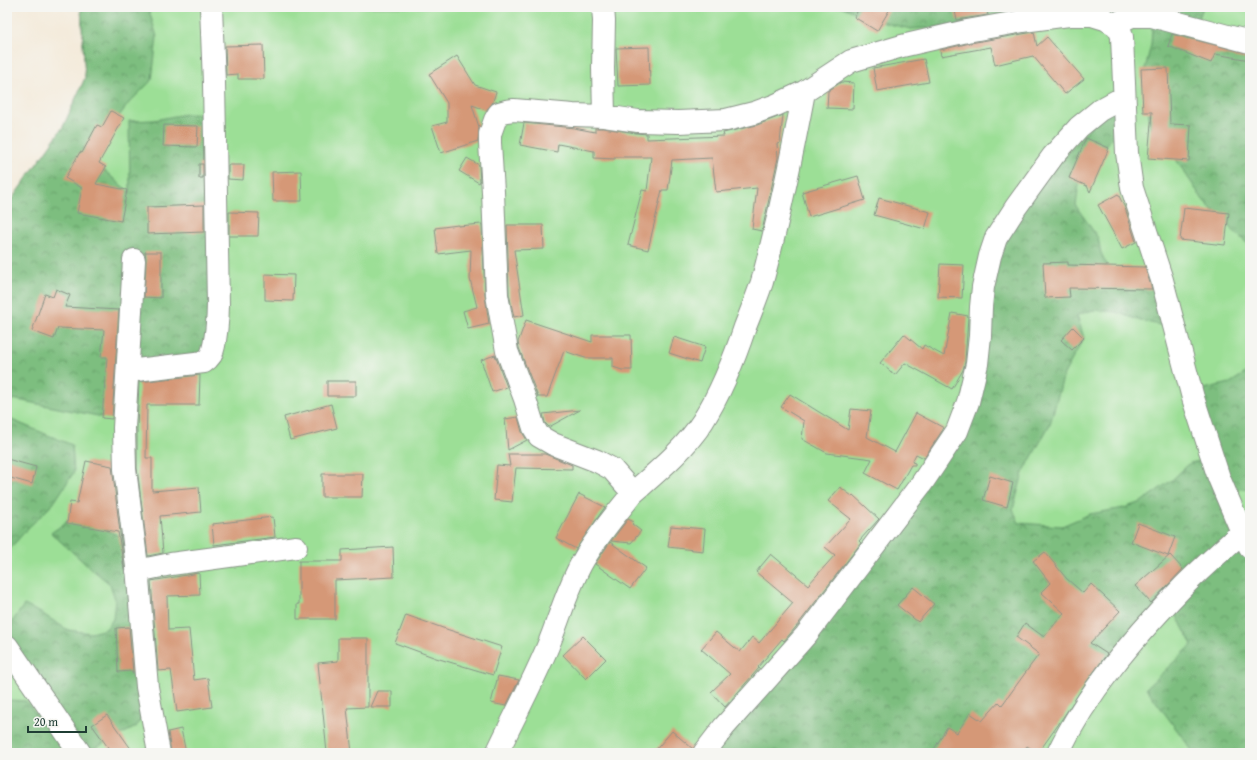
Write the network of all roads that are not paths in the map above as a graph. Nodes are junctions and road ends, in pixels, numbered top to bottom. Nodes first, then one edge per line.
1 (211, 7) edge
2 (603, 7) edge
3 (1093, 11) edge
4 (1114, 24) junction
5 (1250, 42) edge
6 (804, 92) junction
7 (1124, 97) junction
8 (604, 116) junction
9 (134, 260) dead end
10 (128, 371) junction
11 (633, 493) junction
12 (1246, 539) edge
13 (296, 547) dead end
14 (137, 571) junction
15 (7, 646) edge
16 (80, 753) edge
17 (158, 753) edge
18 (497, 753) edge
19 (704, 753) edge
20 (1058, 753) edge

1 - 10 street
2 - 8 street
3 - 4 street
3 - 6 street
4 - 5 street
4 - 7 street
6 - 8 street
6 - 11 street
7 - 12 street
7 - 19 street
8 - 11 street
9 - 10 street
10 - 14 street
11 - 18 street
12 - 20 street
13 - 14 street
14 - 17 street
15 - 16 street

